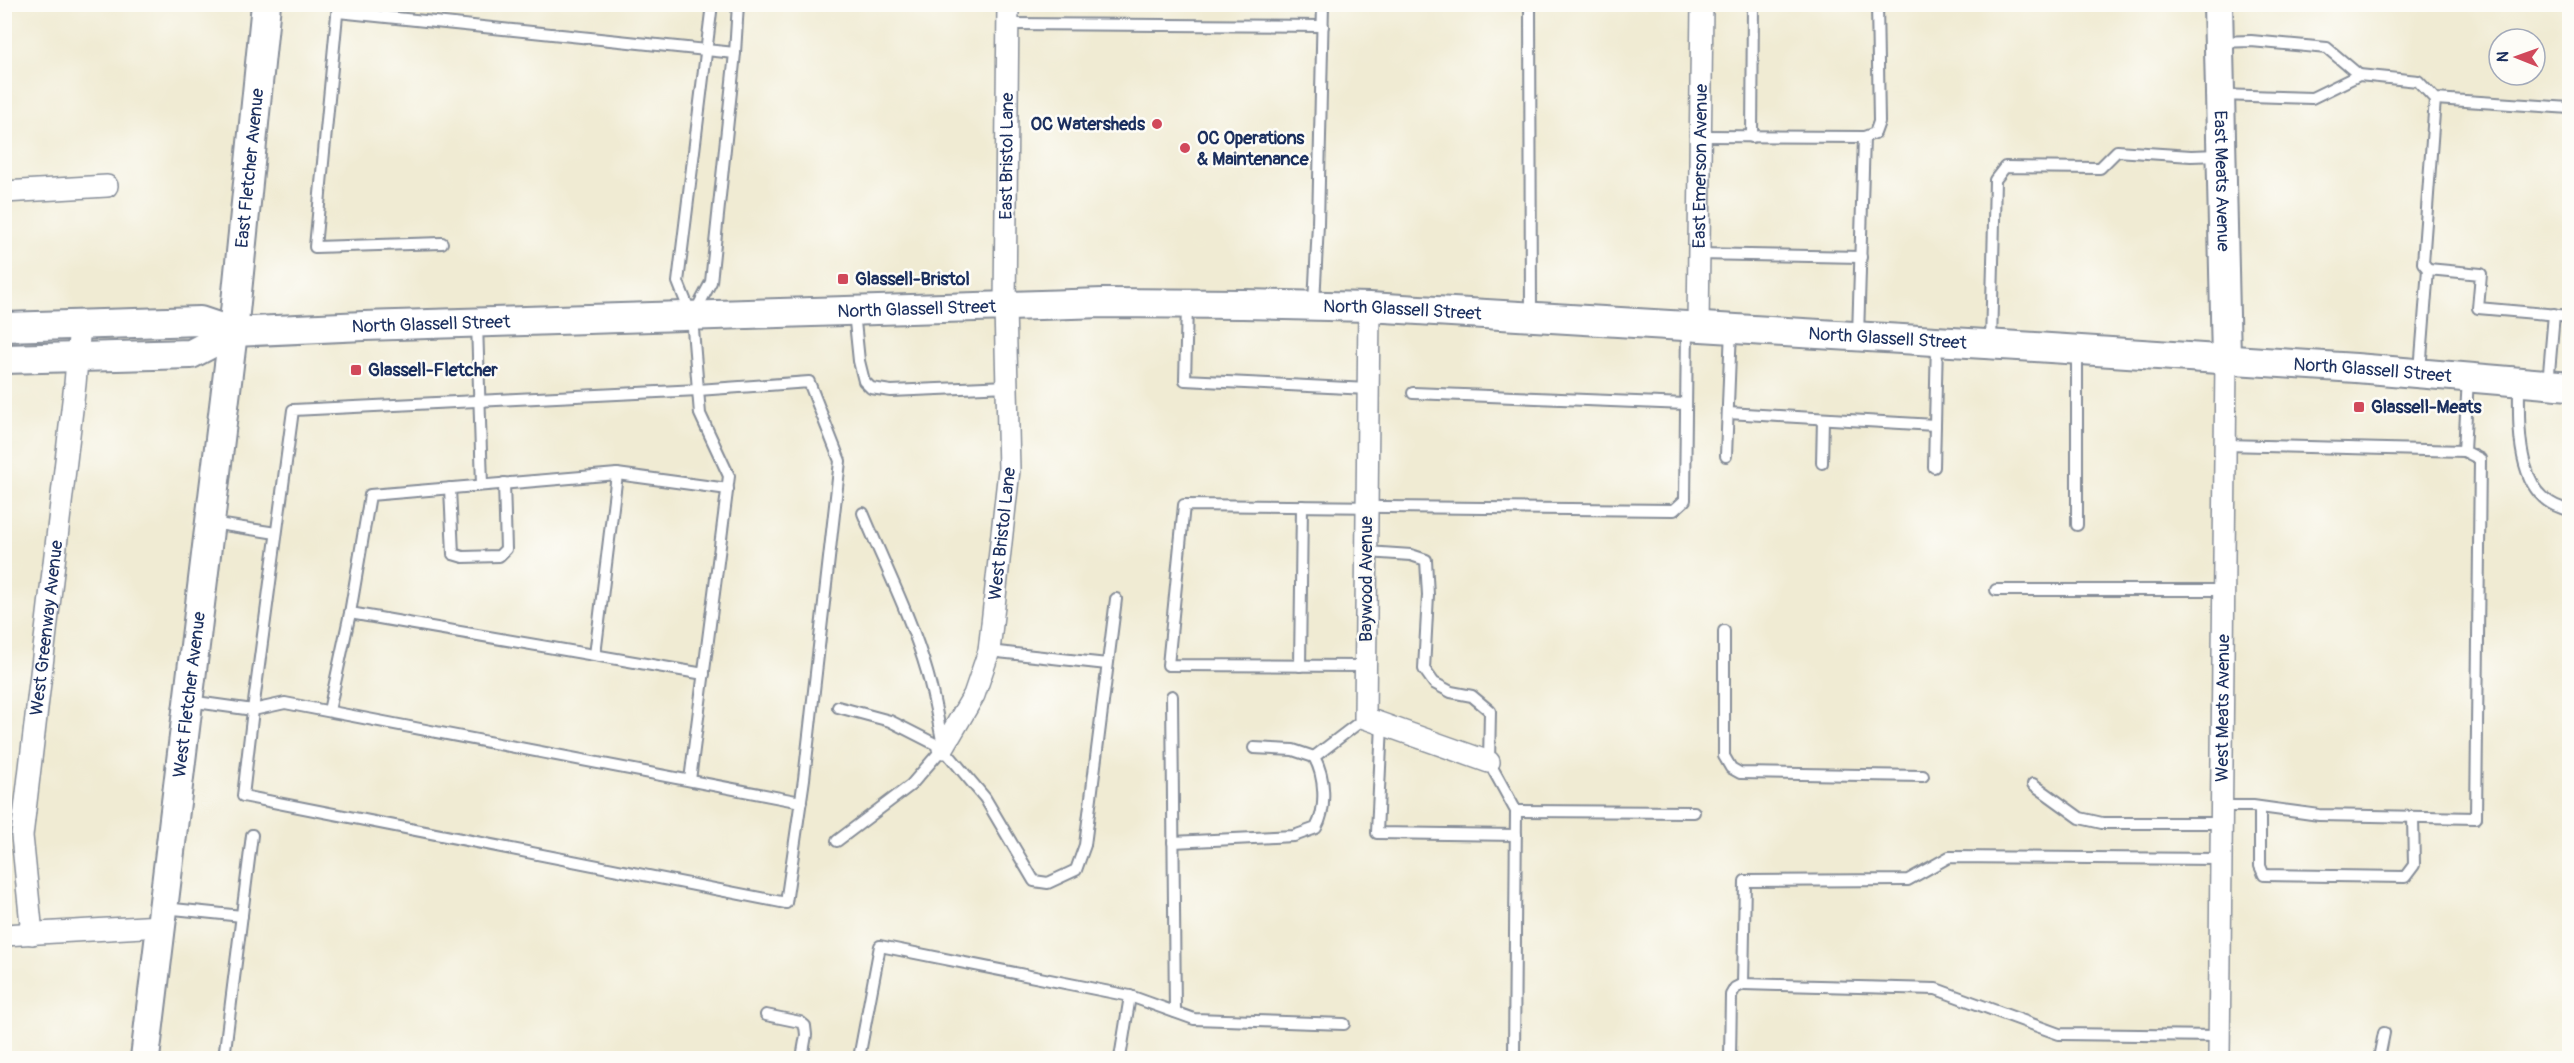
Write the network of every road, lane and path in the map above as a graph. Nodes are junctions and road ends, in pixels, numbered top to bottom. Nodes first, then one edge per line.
1 (266, 4) edge
2 (712, 4) edge
3 (738, 4) edge
4 (1323, 4) edge
5 (1530, 4) edge
6 (1702, 4) edge
7 (1753, 4) edge
8 (1877, 4) edge
9 (2218, 4) edge
10 (338, 8) edge
11 (1008, 14) edge
12 (1323, 26) junction
13 (2219, 42) junction
14 (706, 50) junction
15 (735, 53) junction
16 (2359, 75) junction
17 (2220, 95) junction
18 (2435, 99) junction
19 (2570, 108) edge
20 (1700, 136) junction
21 (1752, 137) junction
22 (1864, 137) junction
23 (2222, 154) junction
24 (107, 186) dead end
25 (4, 192) edge
26 (442, 243) dead end
27 (1698, 254) junction
28 (1861, 257) junction
29 (2428, 269) junction
30 (1187, 304) junction
31 (1314, 306) junction
32 (1005, 307) junction
33 (1369, 307) junction
34 (854, 312) junction
35 (2554, 314) junction
36 (2570, 316) edge
37 (692, 317) junction
38 (1531, 317) junction
39 (477, 323) junction
40 (80, 324) junction
41 (1692, 326) junction
42 (4, 327) edge
43 (1731, 328) junction
44 (233, 332) junction
45 (1858, 336) junction
46 (1937, 341) junction
47 (1991, 344) junction
48 (2077, 349) junction
49 (78, 356) junction
50 (2226, 358) junction
51 (4, 360) edge
52 (2420, 373) junction
53 (2468, 377) junction
54 (2518, 382) junction
55 (2559, 385) edge
56 (1008, 386) junction
57 (1368, 389) junction
58 (698, 390) junction
59 (1413, 393) dead end
60 (479, 401) junction
61 (1686, 404) junction
62 (1728, 413) junction
63 (1823, 419) junction
64 (1935, 425) junction
65 (2226, 445) junction
66 (2464, 451) junction
67 (1726, 456) dead end
68 (1822, 463) dead end
69 (1934, 467) dead end
70 (617, 474) junction
71 (504, 483) junction
72 (482, 485) junction
73 (450, 488) junction
74 (728, 489) junction
75 (1302, 506) junction
76 (1367, 507) junction
77 (2570, 510) edge
78 (863, 513) dead end
79 (210, 523) junction
80 (2078, 525) dead end
81 (276, 533) junction
82 (1367, 552) junction
83 (1996, 590) dead end
84 (2224, 590) junction
85 (1116, 599) dead end
86 (350, 613) junction
87 (1724, 631) dead end
88 (989, 651) junction
89 (595, 655) junction
90 (1107, 664) junction
91 (1300, 666) junction
92 (1366, 666) junction
93 (704, 674) junction
94 (1172, 696) dead end
95 (189, 701) junction
96 (838, 707) dead end
97 (253, 710) junction
98 (329, 711) junction
99 (1373, 721) junction
100 (944, 748) junction
101 (1254, 748) dead end
102 (1314, 757) junction
103 (1489, 762) junction
104 (1923, 776) dead end
105 (690, 780) junction
106 (2033, 784) dead end
107 (801, 802) junction
108 (2260, 808) junction
109 (1516, 812) junction
110 (1694, 812) dead end
111 (2222, 815) junction
112 (2413, 817) junction
113 (252, 835) dead end
114 (1516, 835) junction
115 (837, 841) dead end
116 (1173, 842) junction
117 (2221, 859) junction
118 (242, 916) junction
119 (162, 917) junction
120 (32, 934) junction
121 (4, 935) edge
122 (1743, 984) junction
123 (1130, 996) junction
124 (1175, 1012) junction
125 (766, 1015) dead end
126 (1344, 1024) dead end
127 (2384, 1033) dead end
128 (2220, 1036) junction
129 (145, 1059) edge
130 (224, 1059) edge
131 (802, 1059) edge
132 (859, 1059) edge
133 (1120, 1059) edge
134 (1514, 1059) edge
135 (1730, 1059) edge
136 (2219, 1059) edge
137 (2379, 1059) edge

1 - 44 main road, East Fletcher Avenue
2 - 14 lane
3 - 15 lane
4 - 12 lane
5 - 38 lane
6 - 20 street, East Emerson Avenue
7 - 21 lane
8 - 22 lane
9 - 13 main road, East Meats Avenue
10 - 14 lane
10 - 26 lane
11 - 12 lane
11 - 32 street, East Bristol Lane
12 - 31 lane
13 - 16 lane
13 - 17 main road, East Meats Avenue
14 - 15 lane
14 - 37 lane
15 - 37 lane
16 - 17 lane
16 - 18 lane
17 - 23 main road, East Meats Avenue
18 - 19 lane
18 - 29 lane
20 - 21 lane
20 - 27 street, East Emerson Avenue
21 - 22 lane
22 - 28 lane
23 - 47 lane
23 - 50 main road, East Meats Avenue
24 - 25 street
27 - 28 lane
27 - 41 street, East Emerson Avenue
28 - 45 lane
29 - 35 lane
29 - 52 lane
30 - 31 main road, North Glassell Street
30 - 32 main road, North Glassell Street
30 - 57 lane
31 - 33 main road, North Glassell Street
32 - 34 main road, North Glassell Street
32 - 56 street, West Bristol Lane
33 - 38 main road, North Glassell Street
33 - 57 street, Baywood Avenue
34 - 37 main road, North Glassell Street
34 - 56 lane
35 - 36 lane
35 - 55 lane
37 - 39 main road, North Glassell Street
37 - 58 lane
38 - 41 main road, North Glassell Street
39 - 44 main road, North Glassell Street
39 - 60 lane
40 - 42 main road, North Glassell Street
40 - 44 main road, North Glassell Street
40 - 49 street, West Greenway Avenue
41 - 43 main road, North Glassell Street
41 - 61 lane
43 - 45 main road, North Glassell Street
43 - 62 lane
44 - 49 main road, North Glassell Street
44 - 79 main road, West Fletcher Avenue
45 - 46 main road, North Glassell Street
46 - 47 main road, North Glassell Street
46 - 64 lane
47 - 48 main road, North Glassell Street
48 - 50 main road, North Glassell Street
48 - 80 lane
49 - 51 main road, North Glassell Street
49 - 120 street, West Greenway Avenue
50 - 52 main road, North Glassell Street
50 - 65 street, West Meats Avenue
52 - 53 main road, North Glassell Street
53 - 54 main road, North Glassell Street
53 - 66 lane
54 - 55 main road, North Glassell Street
54 - 77 lane
56 - 88 street, West Bristol Lane
57 - 76 street, Baywood Avenue
58 - 60 lane
58 - 74 lane
58 - 107 lane
59 - 61 lane
60 - 72 lane
60 - 81 lane
61 - 76 lane
62 - 63 lane
62 - 67 lane
63 - 64 lane
63 - 68 lane
64 - 69 lane
65 - 66 lane
65 - 84 street, West Meats Avenue
66 - 112 lane
70 - 71 lane
70 - 74 lane
70 - 89 lane
71 - 72 lane
71 - 73 lane
72 - 73 lane
73 - 86 lane
74 - 93 lane
75 - 76 lane
75 - 91 lane
75 - 91 lane
76 - 82 street, Baywood Avenue
78 - 100 lane
79 - 81 lane
79 - 95 main road, West Fletcher Avenue
81 - 97 lane
82 - 92 street, Baywood Avenue
82 - 103 lane
83 - 84 lane
84 - 111 street, West Meats Avenue
85 - 90 lane
86 - 89 lane
86 - 98 lane
87 - 104 lane
88 - 90 lane
88 - 100 street, West Bristol Lane
89 - 93 lane
90 - 100 lane
91 - 92 lane
92 - 99 street, Baywood Avenue
93 - 105 lane
94 - 116 lane
95 - 97 lane
95 - 119 main road, West Fletcher Avenue
96 - 100 lane
97 - 98 lane
97 - 107 lane
98 - 105 lane
99 - 102 lane
99 - 103 street
99 - 114 lane
100 - 115 lane
101 - 102 lane
102 - 116 lane
103 - 109 lane
105 - 107 lane
106 - 111 lane
108 - 111 lane
108 - 112 lane
108 - 112 lane
109 - 110 lane
109 - 114 lane
111 - 117 street, West Meats Avenue
113 - 118 lane
114 - 134 lane
116 - 124 lane
117 - 122 lane
117 - 128 street, West Meats Avenue
118 - 119 lane
118 - 130 lane
119 - 120 street
119 - 129 main road, West Fletcher Avenue
120 - 121 street
122 - 128 lane
122 - 135 lane
123 - 124 lane
123 - 132 lane
123 - 133 lane
124 - 126 lane
125 - 131 lane
127 - 137 lane
128 - 136 street, West Meats Avenue

